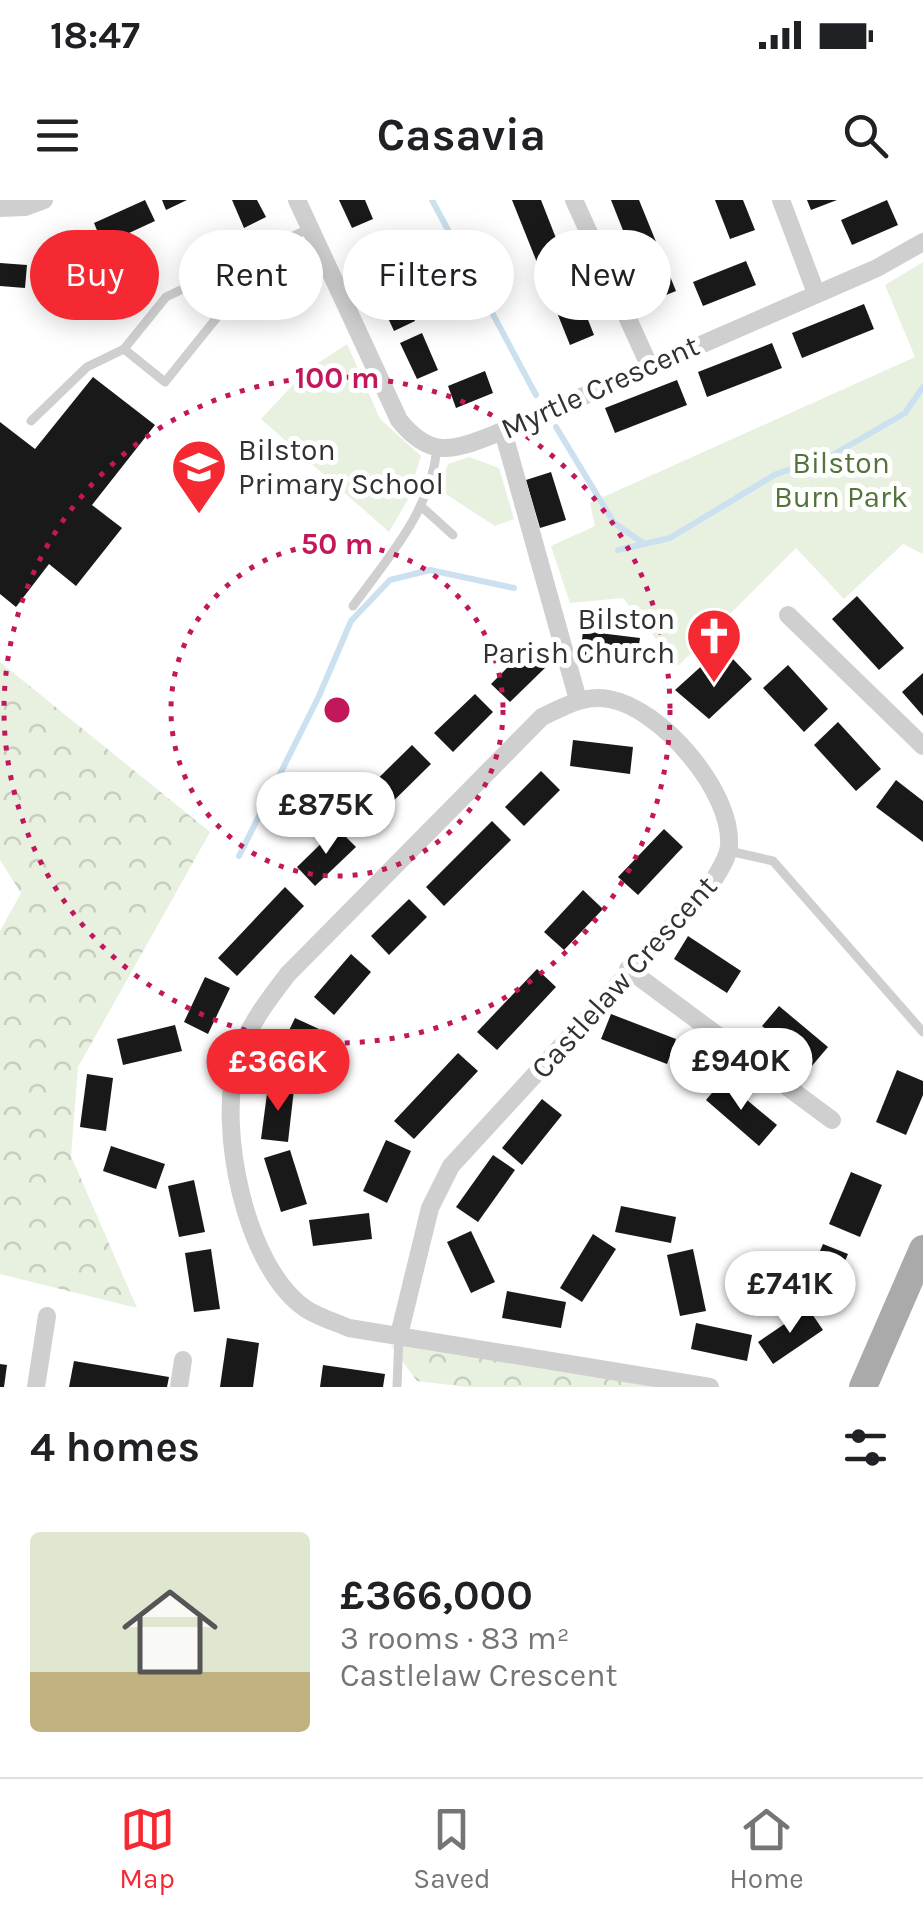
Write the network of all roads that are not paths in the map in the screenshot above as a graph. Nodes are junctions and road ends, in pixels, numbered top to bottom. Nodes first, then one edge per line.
1 (44, 200) edge
2 (297, 200) edge
3 (574, 200) edge
4 (781, 200) edge
5 (0, 208) edge
6 (310, 228) junction
7 (306, 230) edge
8 (923, 242) edge
9 (179, 291) edge
10 (816, 293) junction
11 (214, 320) edge
12 (124, 349) junction
13 (649, 366) junction
14 (32, 422) dead end
15 (503, 432) junction
16 (438, 449) junction
17 (423, 508) junction
18 (453, 535) dead end
19 (353, 606) dead end
20 (788, 615) dead end
21 (578, 700) junction
22 (923, 746) edge
23 (730, 851) junction
24 (628, 969) junction
25 (923, 1032) edge
26 (832, 1120) dead end
27 (923, 1249) edge
28 (46, 1316) dead end
29 (399, 1335) junction
30 (184, 1360) dead end
31 (36, 1387) edge
32 (179, 1387) edge
33 (397, 1387) edge
34 (710, 1387) edge
35 (862, 1387) edge

1 - 5 street
2 - 6 street
3 - 13 street
4 - 10 street
6 - 7 lane
6 - 16 street
8 - 10 street, Myrtle Crescent
9 - 12 lane
10 - 13 street, Myrtle Crescent
11 - 12 lane
12 - 14 lane
13 - 15 street, Myrtle Crescent
15 - 16 street, Myrtle Crescent
15 - 21 street
16 - 17 lane
17 - 18 lane
17 - 19 lane
20 - 22 street
21 - 23 street, Castlelaw Crescent
21 - 29 street
23 - 24 street, Castlelaw Crescent
23 - 25 lane
24 - 26 street
24 - 29 street, Castlelaw Crescent
27 - 35 main road
28 - 31 street
29 - 33 lane
29 - 34 street
30 - 32 street

